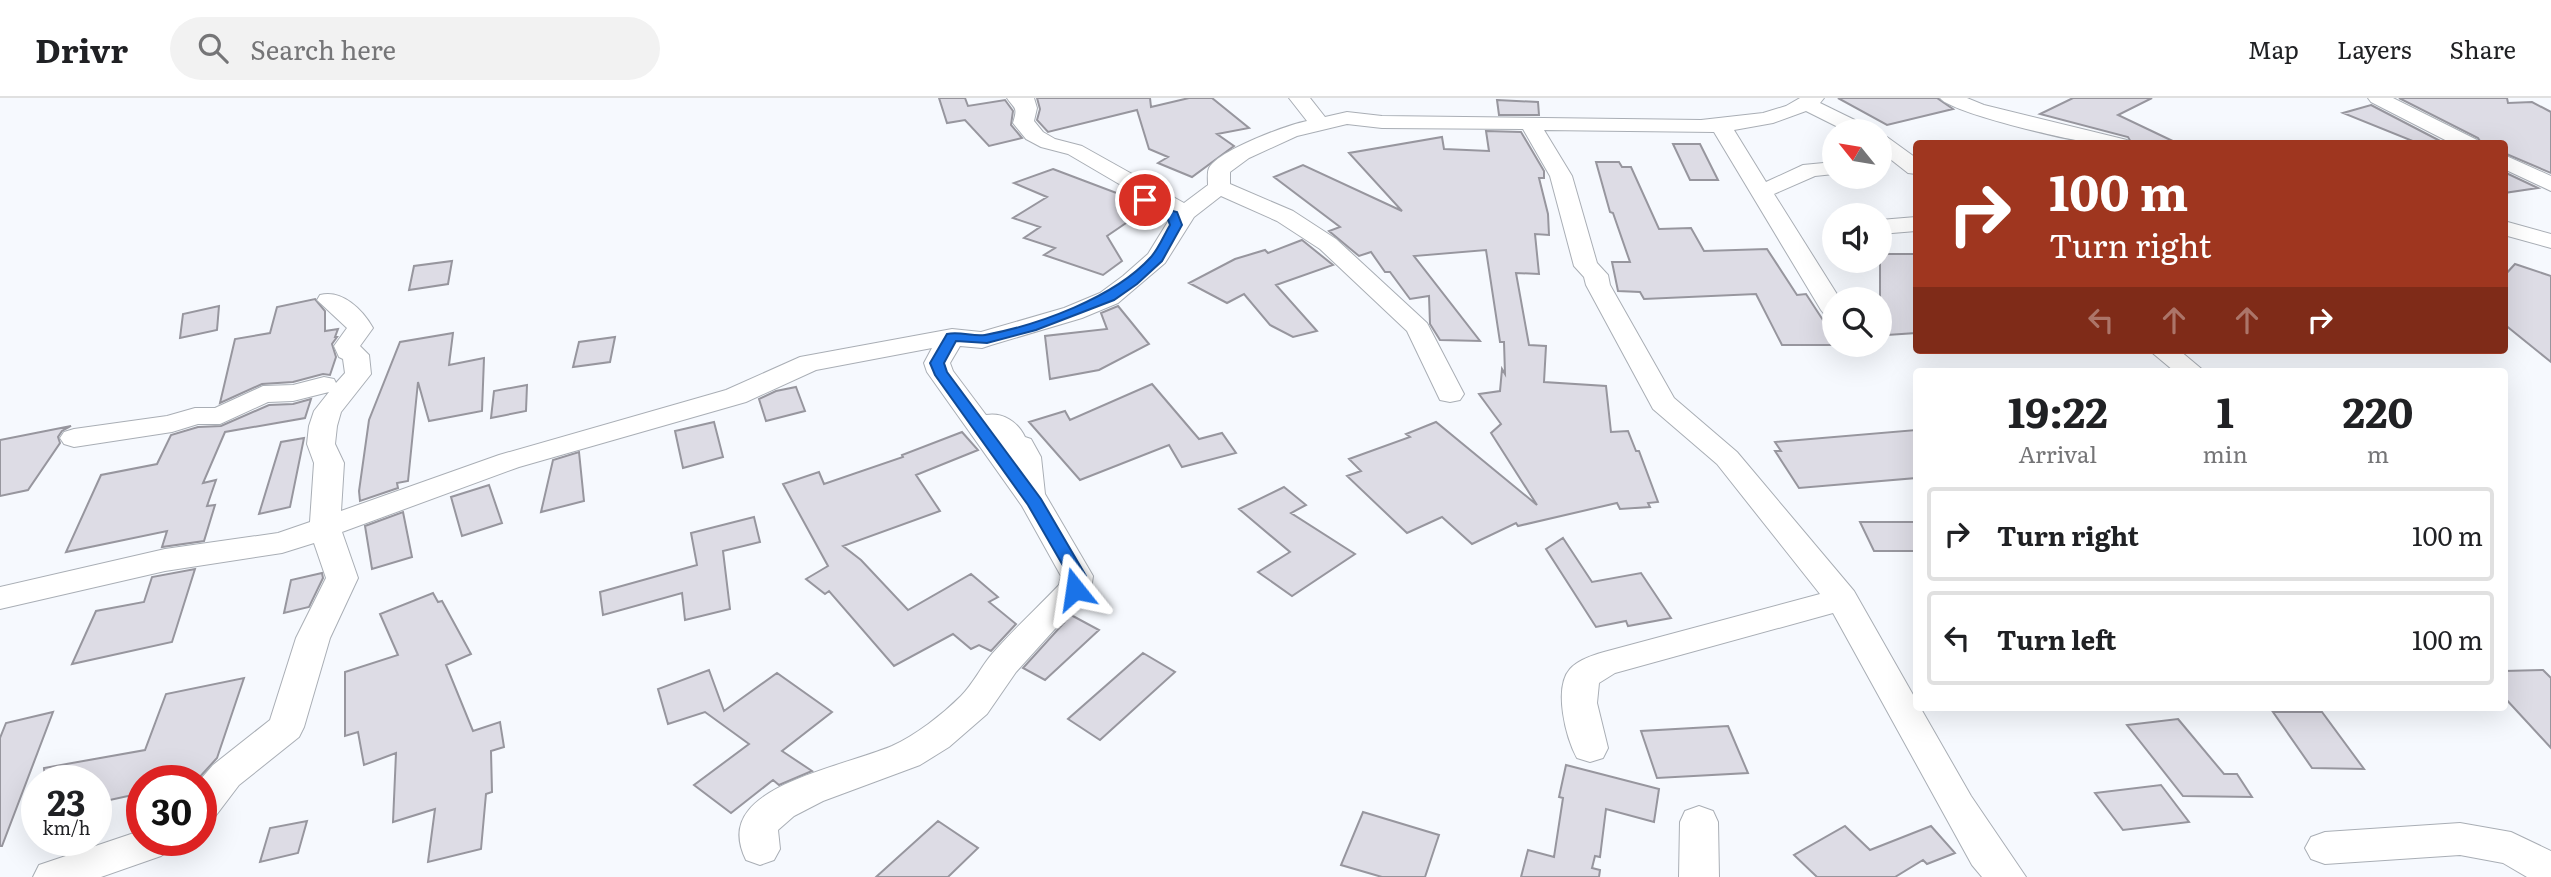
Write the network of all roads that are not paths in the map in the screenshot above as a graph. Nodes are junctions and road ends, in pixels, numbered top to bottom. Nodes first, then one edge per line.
1 (1017, 98) edge
2 (1299, 98) edge
3 (1950, 98) edge
4 (2378, 98) edge
5 (1810, 101) edge
6 (1841, 119) edge
7 (1530, 124) junction
8 (1320, 125) junction
9 (1721, 126) junction
10 (2104, 140) edge
11 (2462, 140) edge
12 (1892, 150) edge
13 (2508, 162) edge
14 (1913, 167) edge
15 (1822, 169) edge
16 (2551, 184) edge
17 (1219, 187) junction
18 (1762, 192) junction
19 (1180, 219) junction
20 (1913, 224) edge
21 (1892, 226) edge
22 (2508, 229) edge
23 (2551, 242) edge
24 (1822, 290) edge
25 (329, 300) dead end
26 (952, 337) junction
27 (2168, 354) edge
28 (2187, 368) edge
29 (1450, 394) dead end
30 (330, 397) junction
31 (74, 438) dead end
32 (326, 529) junction
33 (0, 598) edge
34 (1842, 598) junction
35 (1590, 748) dead end
36 (217, 787) edge
37 (1699, 822) dead end
38 (2325, 848) dead end
39 (760, 849) dead end
40 (126, 852) edge
41 (2551, 871) edge
42 (53, 877) edge
43 (1699, 877) edge
44 (2006, 877) edge

1 - 19 street
2 - 8 street
3 - 10 street
4 - 11 street
5 - 6 street
5 - 9 street
7 - 8 street
7 - 9 street
7 - 34 street
8 - 17 street
9 - 18 street
12 - 14 street
13 - 16 street
15 - 18 street
17 - 19 street
17 - 29 street
18 - 24 street
19 - 26 street
20 - 21 street
22 - 23 street
25 - 30 street
26 - 32 street
26 - 39 street
27 - 28 street
30 - 31 street
30 - 32 street
32 - 33 street
32 - 36 street
34 - 35 street
34 - 44 street
37 - 43 street
38 - 41 street
40 - 42 street

